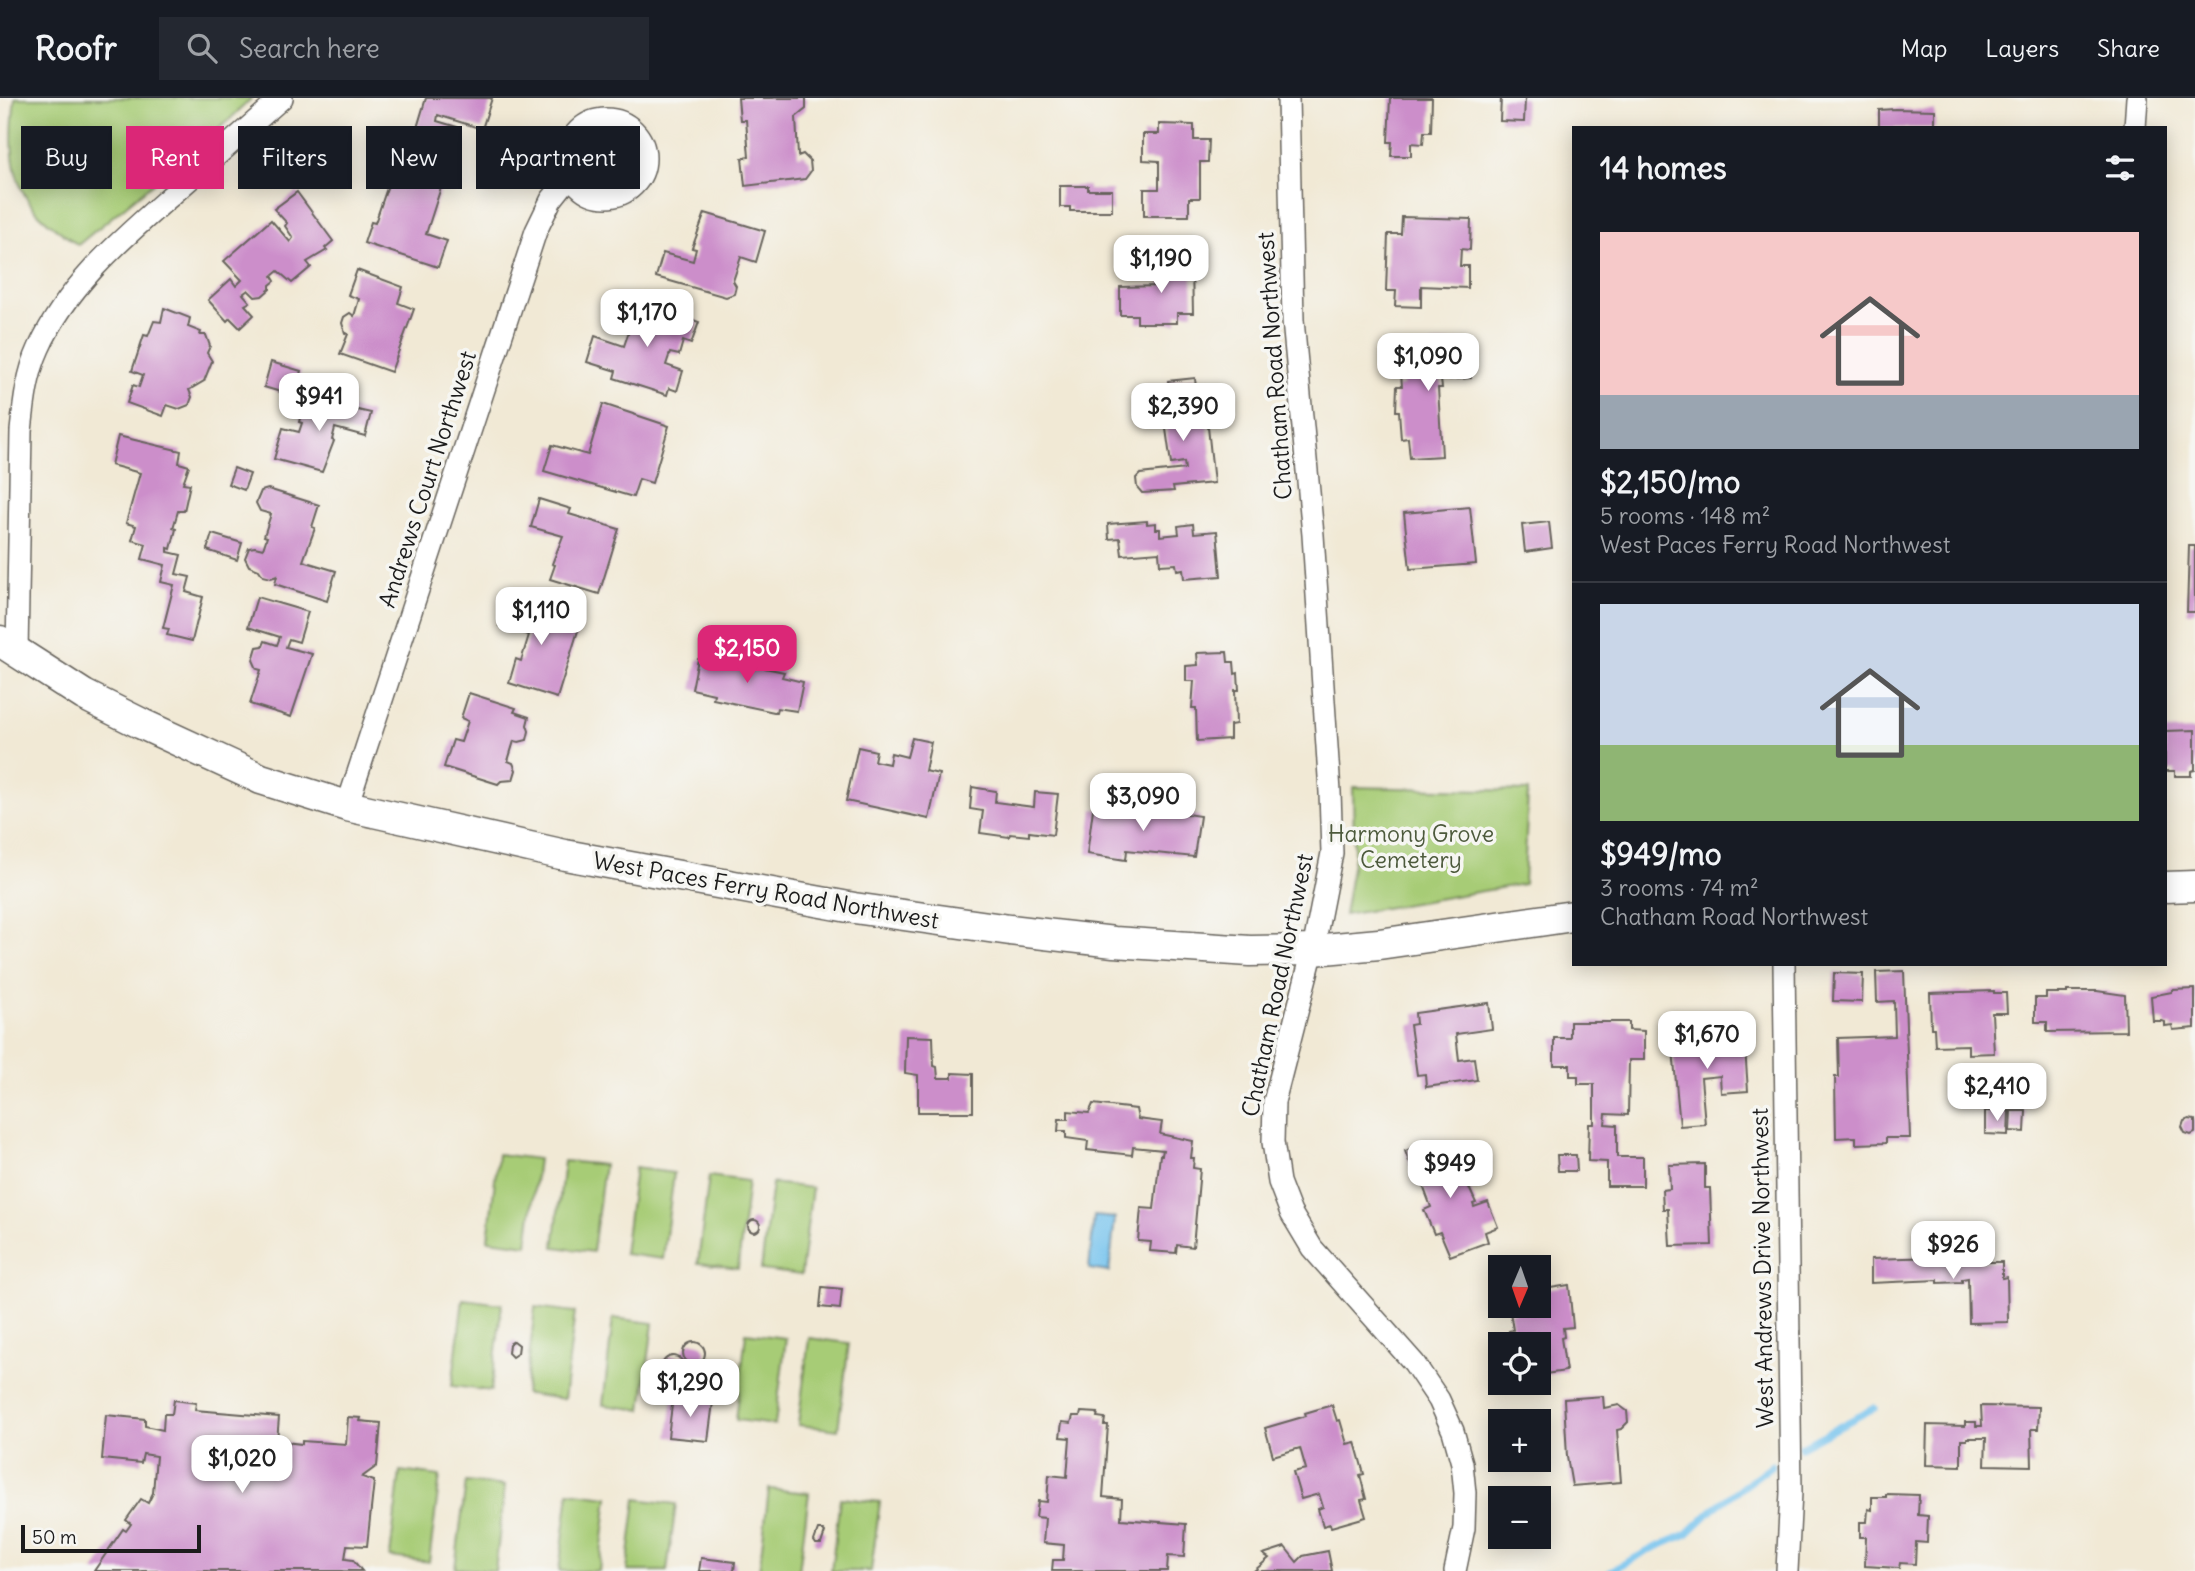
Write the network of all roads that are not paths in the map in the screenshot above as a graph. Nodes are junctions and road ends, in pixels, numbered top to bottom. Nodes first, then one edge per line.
1 (282, 98) edge
2 (1288, 98) edge
3 (2137, 98) edge
4 (2135, 126) edge
5 (560, 189) edge
6 (8, 646) edge
7 (347, 806) junction
8 (2167, 887) edge
9 (2195, 887) edge
10 (1572, 916) edge
11 (1313, 950) junction
12 (1784, 966) edge
13 (1455, 1571) edge
14 (1787, 1571) edge

1 - 6 street
2 - 11 street, Chatham Road Northwest
3 - 4 street
5 - 7 street, Andrews Court Northwest
6 - 7 main road, West Paces Ferry Road Northwest
7 - 11 main road, West Paces Ferry Road Northwest
8 - 9 main road
10 - 11 main road, West Paces Ferry Road Northwest
11 - 13 street, Chatham Road Northwest
12 - 14 street, West Andrews Drive Northwest

